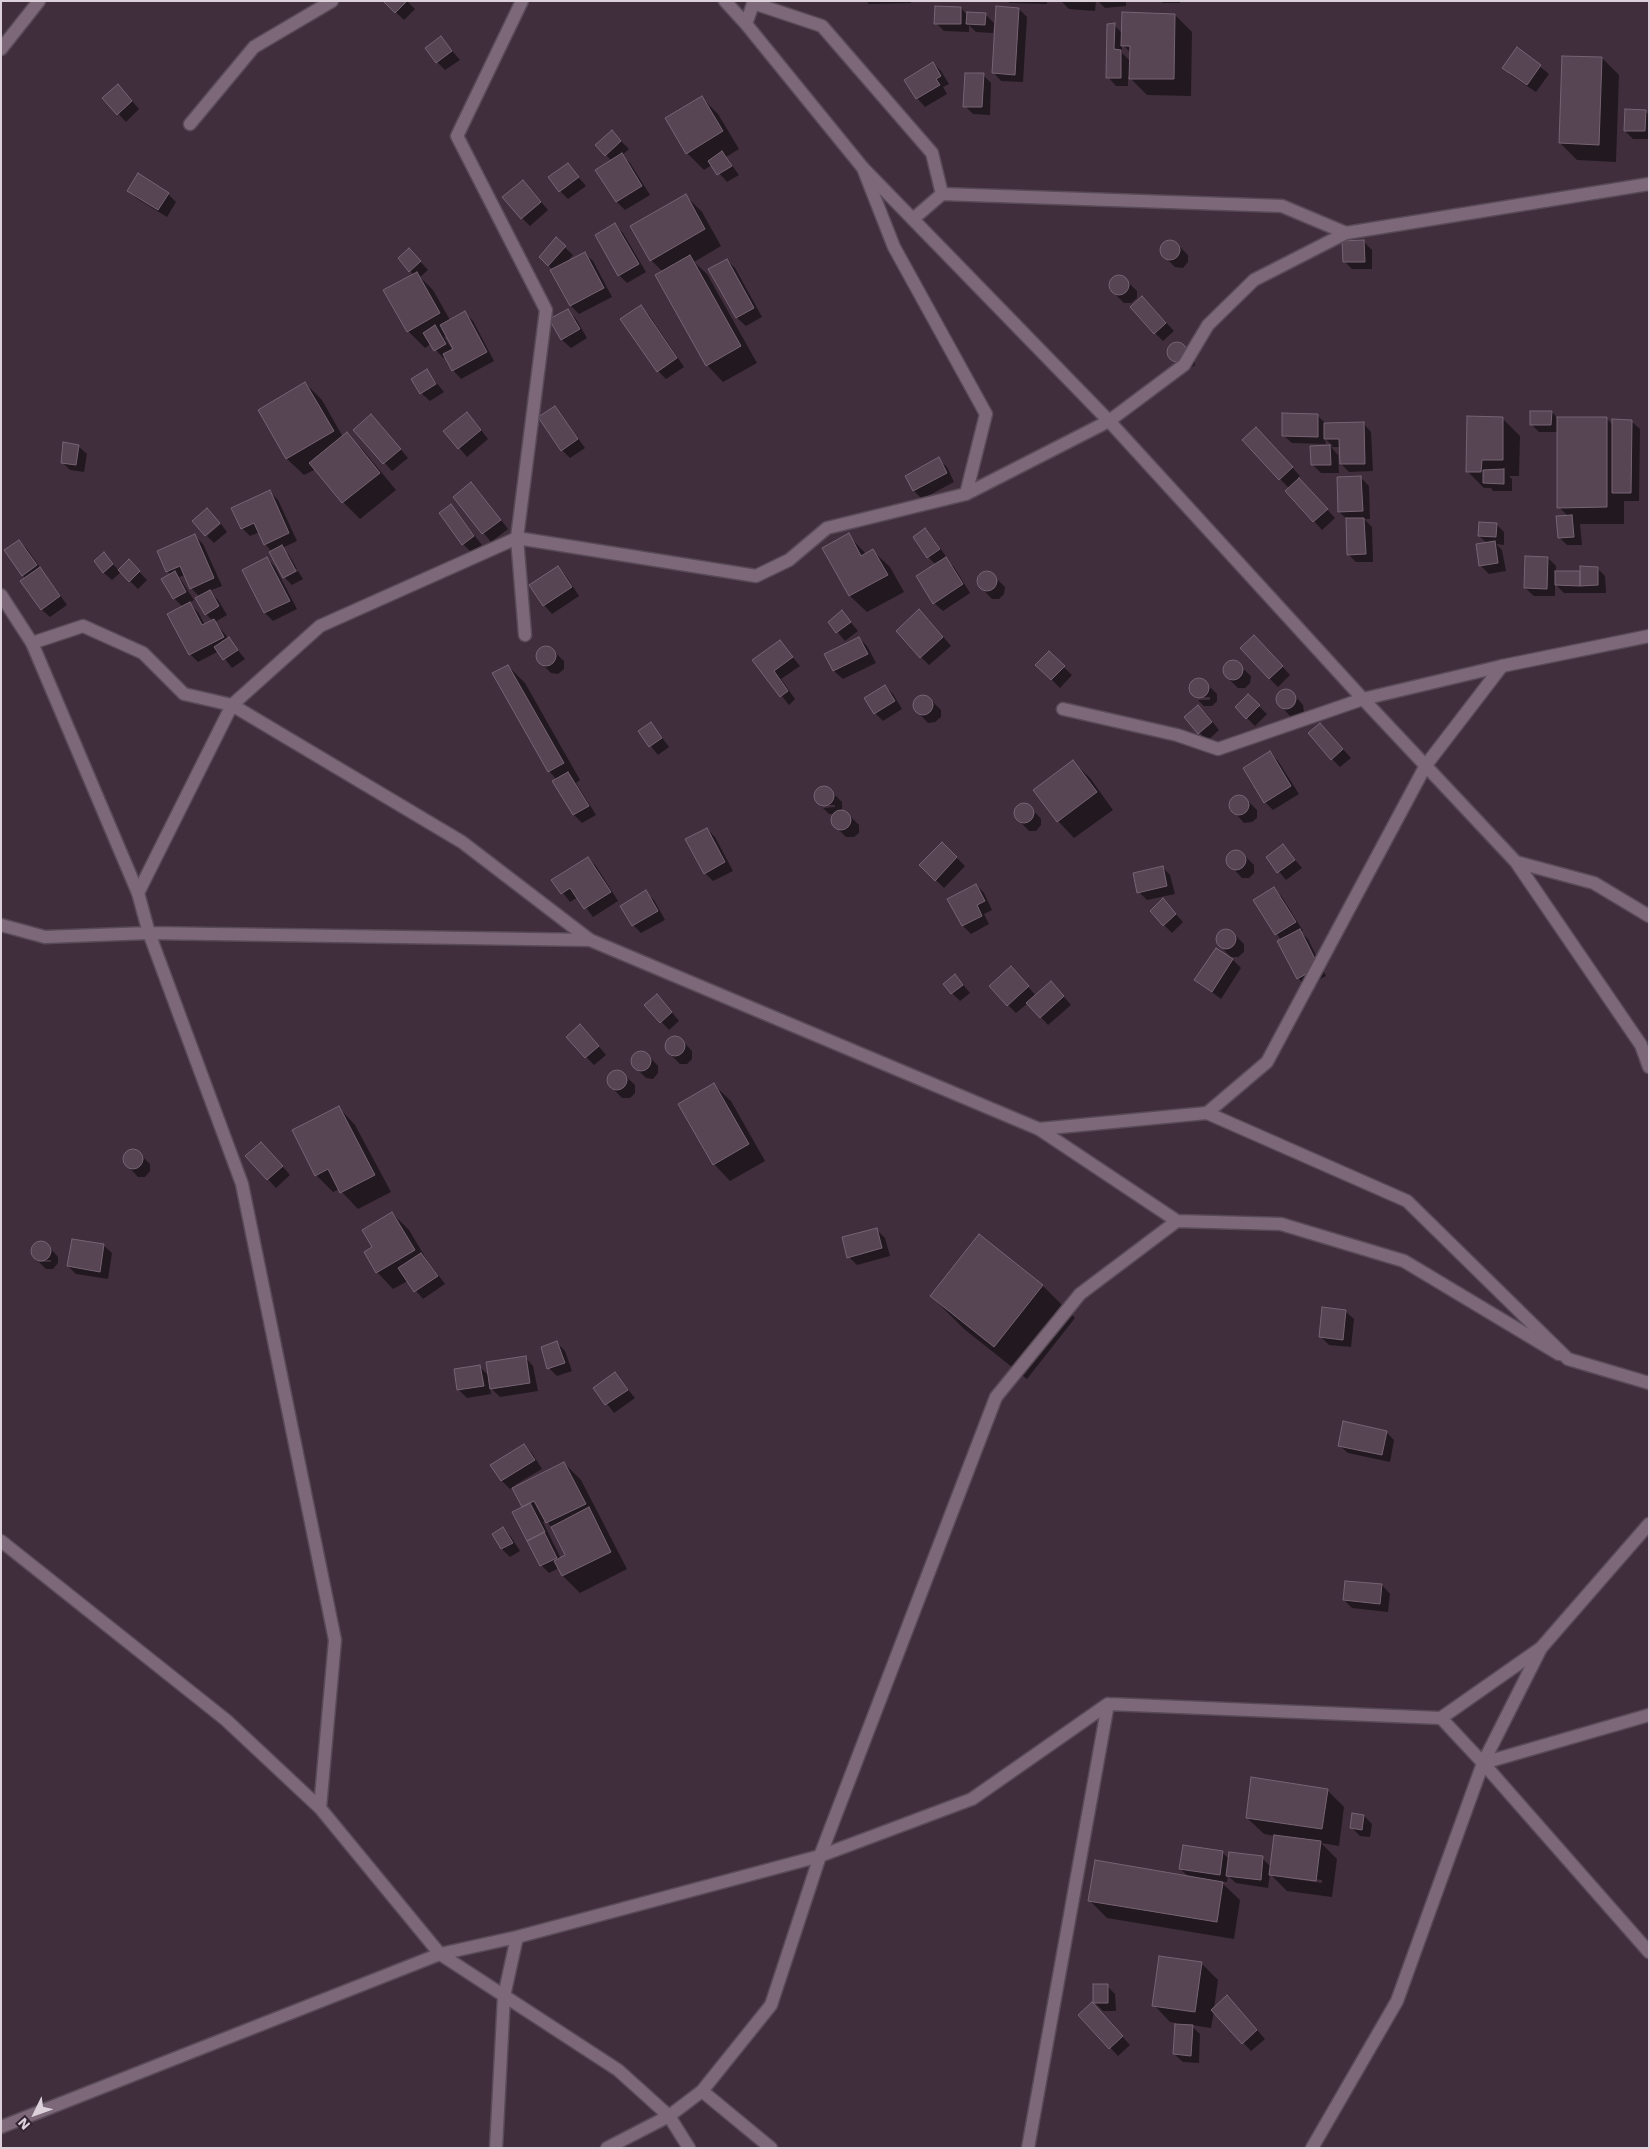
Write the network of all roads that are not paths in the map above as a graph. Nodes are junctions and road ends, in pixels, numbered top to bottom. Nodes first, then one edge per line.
1 (39, 1) edge
2 (332, 1) edge
3 (522, 1) edge
4 (725, 1) edge
5 (754, 2) edge
6 (746, 24) junction
7 (1, 49) edge
8 (190, 124) dead end
9 (863, 168) junction
10 (1649, 184) edge
11 (942, 194) junction
12 (913, 219) junction
13 (1346, 233) junction
14 (1109, 421) junction
15 (966, 494) junction
16 (518, 538) junction
17 (1, 595) edge
18 (526, 635) dead end
19 (1649, 636) edge
20 (32, 643) junction
21 (1502, 666) junction
22 (1363, 699) junction
23 (232, 705) junction
24 (1063, 709) dead end
25 (1426, 765) junction
26 (1516, 862) junction
27 (138, 893) junction
28 (1649, 916) edge
29 (1, 925) edge
30 (149, 933) junction
31 (590, 940) junction
32 (1649, 1068) edge
33 (1207, 1113) junction
34 (1039, 1129) junction
35 (1177, 1221) junction
36 (1568, 1359) junction
37 (1649, 1383) edge
38 (1649, 1524) edge
39 (1, 1541) edge
40 (1541, 1648) junction
41 (1108, 1704) junction
42 (1649, 1714) edge
43 (1441, 1718) junction
44 (1483, 1763) junction
45 (320, 1808) junction
46 (820, 1856) junction
47 (517, 1937) junction
48 (1649, 1952) edge
49 (440, 1954) junction
50 (504, 1996) junction
51 (702, 2091) junction
52 (669, 2116) junction
53 (1, 2127) edge
54 (496, 2148) edge
55 (607, 2148) edge
56 (689, 2148) edge
57 (771, 2148) edge
58 (1028, 2148) edge
59 (1312, 2148) edge

1 - 7 street
2 - 8 street
3 - 16 street
4 - 6 street
5 - 6 street
5 - 11 street
6 - 9 street
9 - 12 street
9 - 15 street
10 - 13 street
11 - 12 street
11 - 13 street
12 - 14 street
13 - 14 street
14 - 15 street
14 - 22 street
15 - 16 street
16 - 18 street
16 - 23 street
17 - 20 street
19 - 21 street
20 - 23 street
20 - 27 street
21 - 22 street
21 - 25 street
22 - 24 street
22 - 25 street
23 - 27 street
23 - 31 street
25 - 26 street
25 - 33 street
26 - 28 street
26 - 32 street
27 - 30 street
29 - 30 street
30 - 31 street
30 - 45 street
31 - 34 street
33 - 34 street
33 - 36 street
34 - 35 street
35 - 36 street
35 - 46 street
36 - 37 street
38 - 40 street
39 - 45 street
40 - 43 street
40 - 44 street
41 - 43 street
41 - 46 street
41 - 58 street
42 - 44 street
43 - 44 street
44 - 48 street
44 - 59 street
45 - 49 street
46 - 47 street
46 - 51 street
47 - 49 street
47 - 50 street
49 - 50 street
49 - 53 street
50 - 52 street
50 - 54 street
51 - 52 street
51 - 57 street
52 - 55 street
52 - 56 street

